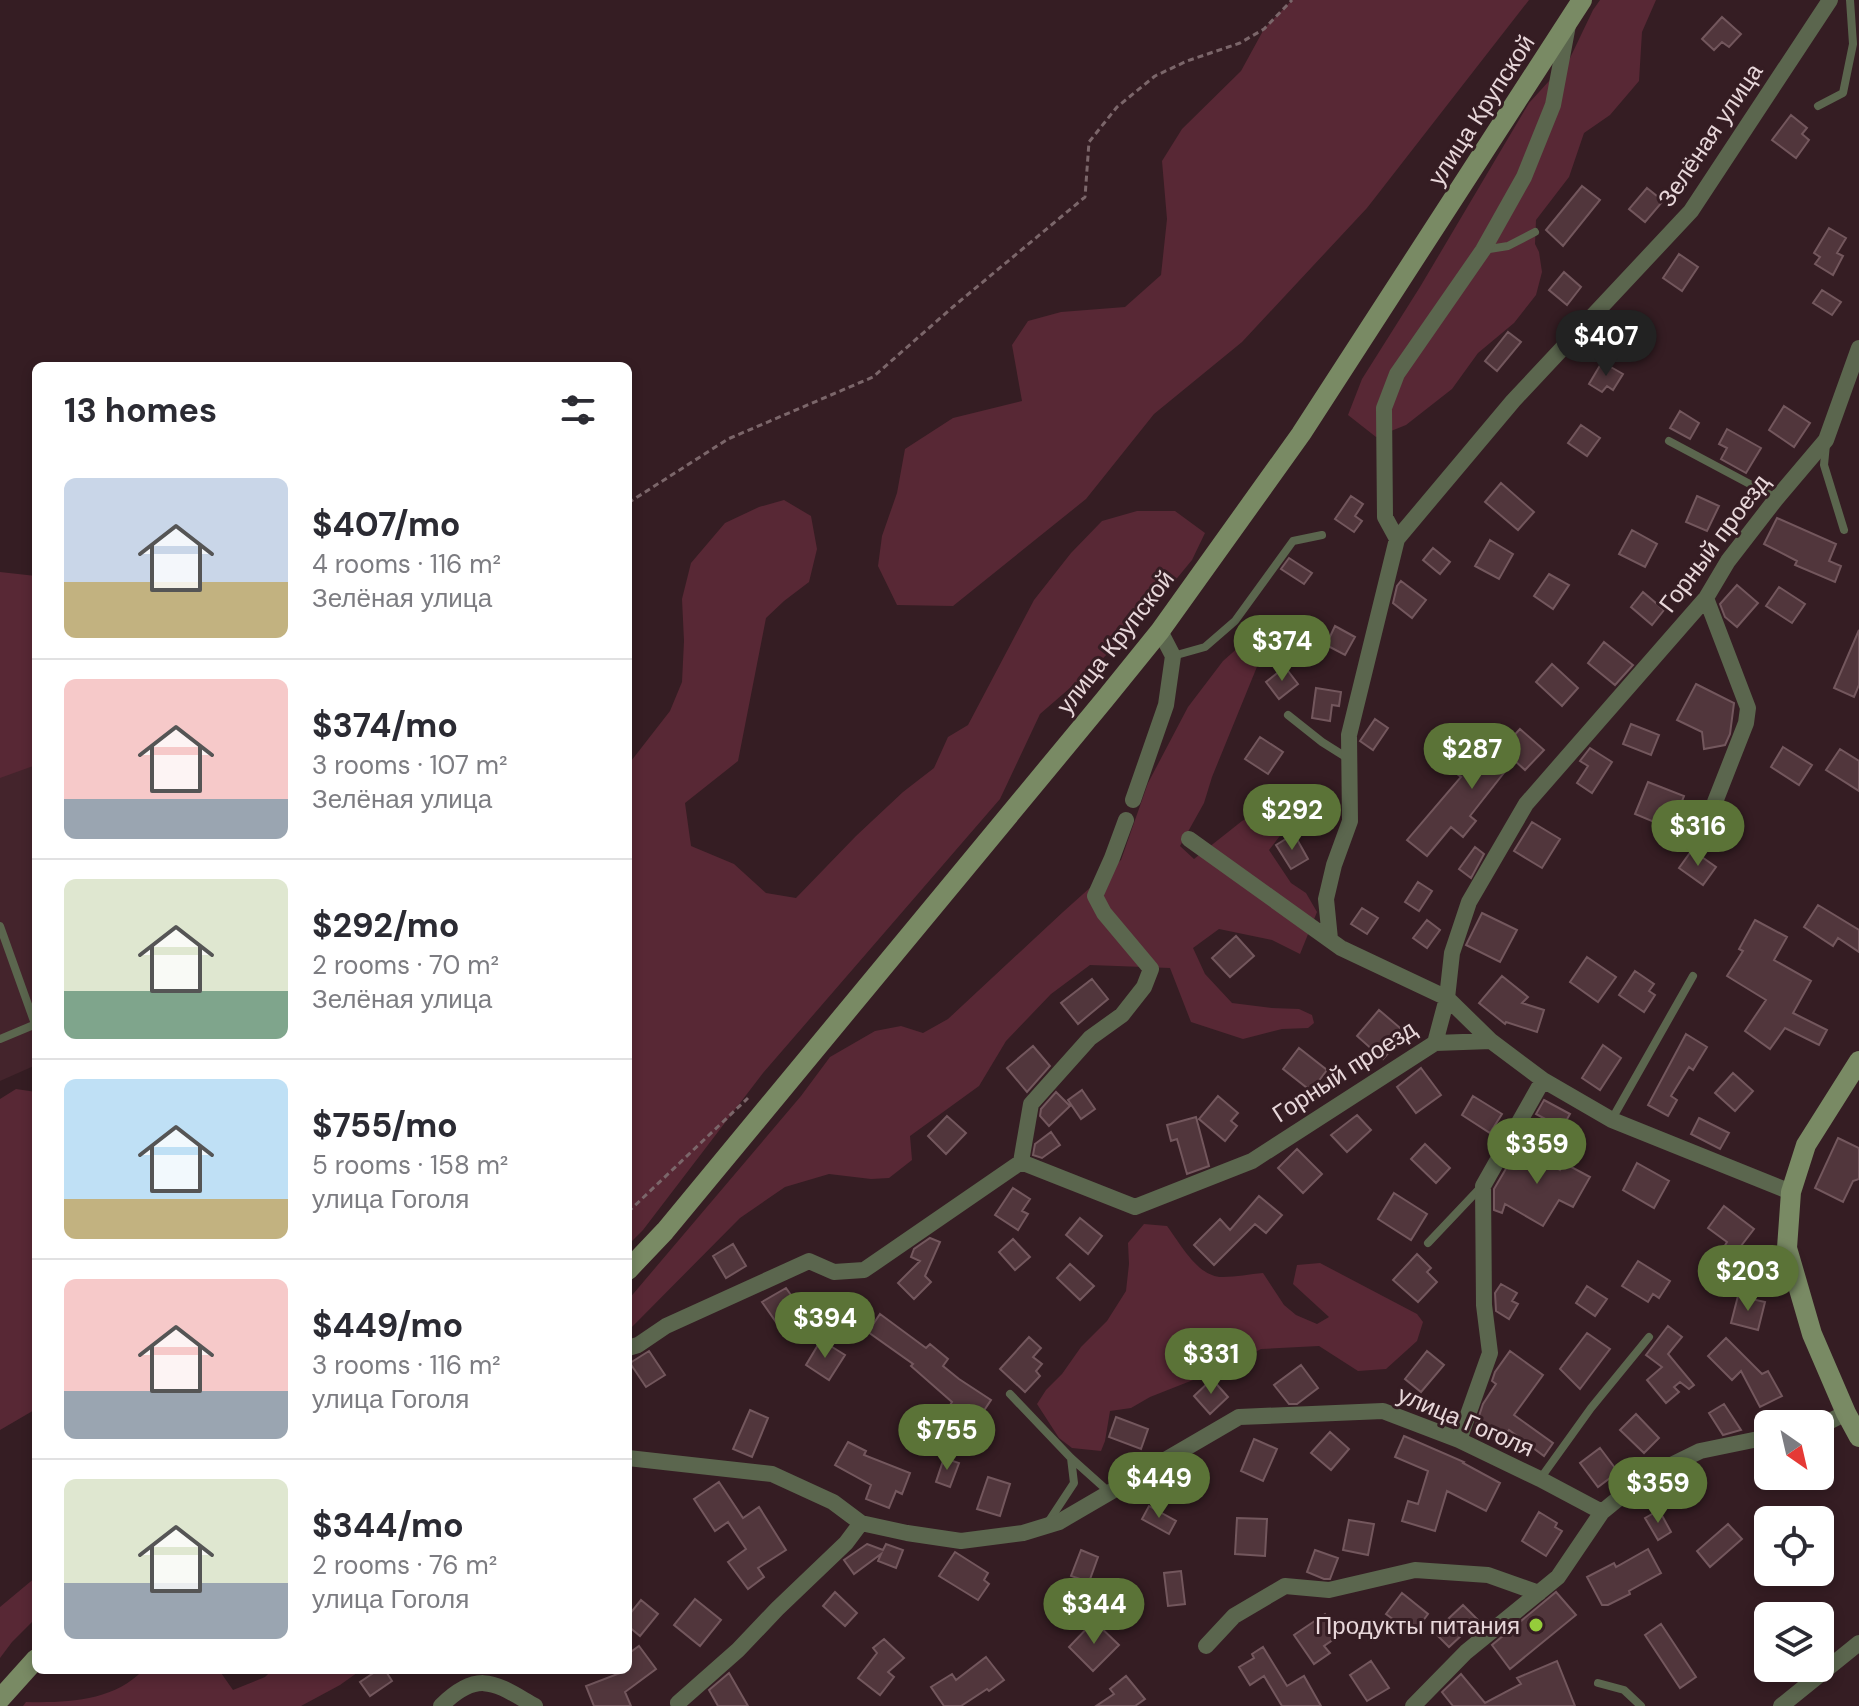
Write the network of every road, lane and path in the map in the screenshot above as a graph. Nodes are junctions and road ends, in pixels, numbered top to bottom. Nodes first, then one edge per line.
1 (1292, 0) edge
2 (1582, 0) edge
3 (1830, 0) edge
4 (1850, 0) edge
5 (1569, 22) junction
6 (1818, 106) dead end
7 (1535, 232) dead end
8 (1483, 250) junction
9 (1859, 348) edge
10 (1826, 440) junction
11 (1669, 441) dead end
12 (1776, 499) junction
13 (632, 500) edge
14 (1844, 530) dead end
15 (1322, 535) dead end
16 (1397, 539) junction
17 (1706, 598) junction
18 (1160, 631) junction
19 (1173, 656) junction
20 (1288, 715) dead end
21 (1350, 759) junction
22 (1133, 800) dead end
23 (1715, 802) dead end
24 (1126, 820) dead end
25 (1189, 839) dead end
26 (0, 926) edge
27 (1330, 939) junction
28 (1693, 976) dead end
29 (1447, 998) junction
30 (32, 1013) edge
31 (32, 1026) edge
32 (0, 1039) edge
33 (1491, 1041) junction
34 (1435, 1043) junction
35 (1859, 1061) edge
36 (1543, 1080) junction
37 (750, 1096) dead end
38 (1612, 1120) junction
39 (1021, 1162) junction
40 (1483, 1186) junction
41 (1791, 1192) junction
42 (632, 1208) edge
43 (1428, 1243) dead end
44 (632, 1266) edge
45 (1649, 1337) dead end
46 (632, 1347) edge
47 (1010, 1394) dead end
48 (1853, 1410) edge
49 (1834, 1419) edge
50 (1859, 1437) edge
51 (1459, 1440) junction
52 (1754, 1440) edge
53 (632, 1458) edge
54 (1071, 1458) junction
55 (1540, 1479) junction
56 (1109, 1492) junction
57 (1602, 1512) junction
58 (861, 1523) junction
59 (1046, 1526) junction
60 (1539, 1593) junction
61 (1859, 1643) edge
62 (1206, 1646) dead end
63 (32, 1663) edge
64 (1598, 1683) dead end
65 (0, 1699) edge
66 (677, 1705) edge
67 (441, 1706) edge
68 (535, 1706) edge
69 (1413, 1706) edge
70 (1641, 1706) edge
71 (1781, 1706) edge

1 - 13 path
2 - 5 street, улица Крупской
3 - 16 street, Зелёная улица
4 - 6 lane
5 - 8 street
5 - 18 street, улица Крупской
7 - 8 lane
8 - 16 street
9 - 10 street, Горный проезд
10 - 12 street, Горный проезд
10 - 14 lane
11 - 12 lane
12 - 17 street, Горный проезд
15 - 19 lane
16 - 21 street, Зелёная улица
17 - 23 street
17 - 29 street, Горный проезд
18 - 19 street
18 - 44 street, улица Крупской
19 - 22 street
20 - 21 lane
21 - 27 street, Зелёная улица
24 - 39 street
25 - 27 street
26 - 30 lane
27 - 29 street
28 - 38 lane
29 - 33 street
29 - 34 street, Горный проезд
31 - 32 lane
33 - 34 street
33 - 36 street
34 - 39 street, Горный проезд
35 - 41 street
36 - 38 street
36 - 40 street
37 - 42 path
38 - 41 street
39 - 46 street
40 - 43 lane
40 - 51 street
41 - 48 street
45 - 55 lane
47 - 54 lane
48 - 49 street
48 - 50 street
51 - 55 street, улица Гоголя
51 - 56 street, улица Гоголя
52 - 57 street
53 - 58 street, улица Гоголя
54 - 56 lane
54 - 59 lane
55 - 57 street, улица Гоголя
56 - 59 street, улица Гоголя
57 - 60 street
58 - 59 street, улица Гоголя
58 - 66 street
60 - 62 street
60 - 69 street
61 - 71 street
63 - 65 street
64 - 70 lane
67 - 68 street

